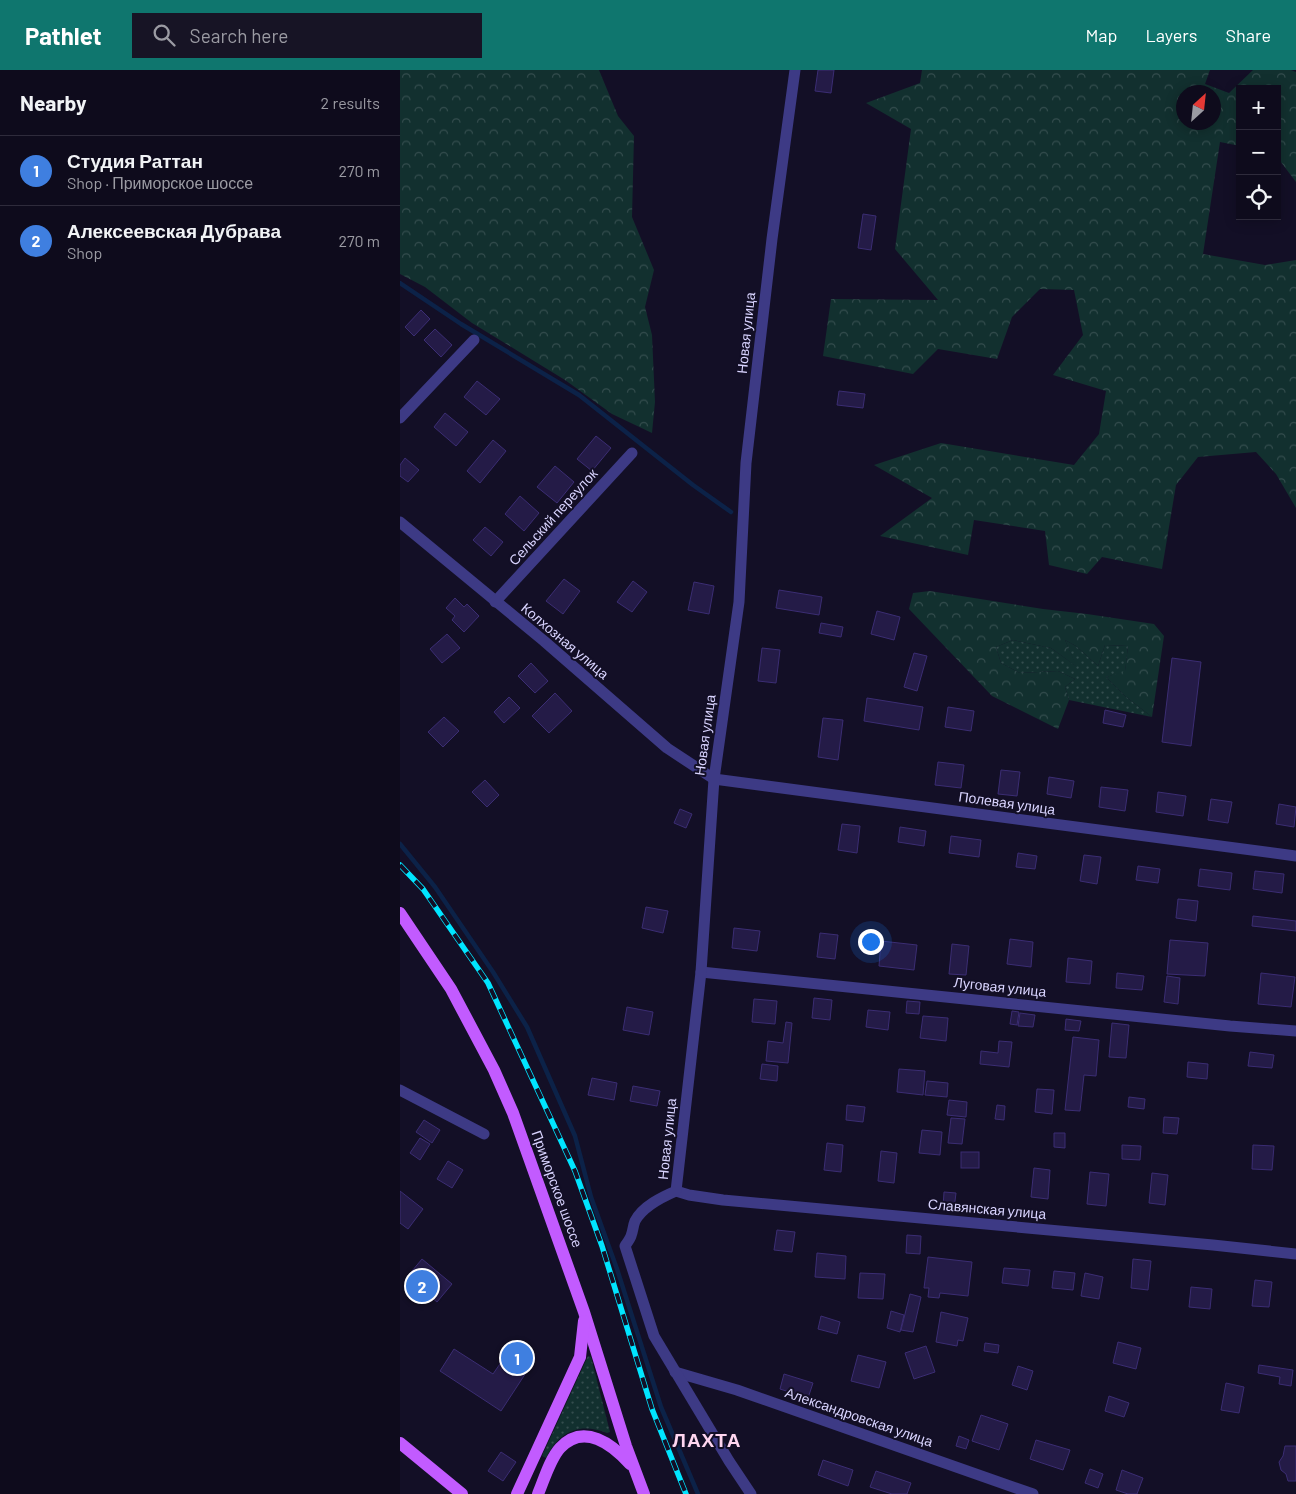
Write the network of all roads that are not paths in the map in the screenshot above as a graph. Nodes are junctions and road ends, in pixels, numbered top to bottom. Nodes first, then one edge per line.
1 (795, 70) edge
2 (474, 340) dead end
3 (400, 418) edge
4 (632, 452) dead end
5 (400, 522) edge
6 (495, 602) junction
7 (714, 779) junction
8 (1296, 856) edge
9 (400, 912) edge
10 (701, 972) junction
11 (1296, 1031) edge
12 (400, 1090) edge
13 (484, 1134) dead end
14 (676, 1191) junction
15 (1296, 1254) edge
16 (584, 1312) junction
17 (675, 1372) junction
18 (400, 1443) edge
19 (634, 1468) junction
20 (447, 1481) junction
21 (462, 1494) edge
22 (471, 1494) edge
23 (517, 1494) edge
24 (538, 1494) edge
25 (644, 1494) edge
26 (751, 1494) edge
27 (1033, 1494) edge

1 - 7 street, Новая улица
2 - 3 street
4 - 6 street, Сельский переулок
5 - 6 street, Колхозная улица
6 - 7 street, Колхозная улица
7 - 8 street, Полевая улица
7 - 10 street, Новая улица
9 - 16 main road, Приморское шоссе
10 - 11 street, Луговая улица
10 - 14 street, Новая улица
12 - 13 street
14 - 15 street, Славянская улица
14 - 17 street, Новая улица
16 - 19 main road, Приморское шоссе
16 - 23 main road
17 - 26 street, Новая улица
17 - 27 street, Александровская улица
18 - 20 main road
19 - 24 main road
19 - 25 main road, Приморское шоссе
20 - 21 main road
20 - 22 main road

